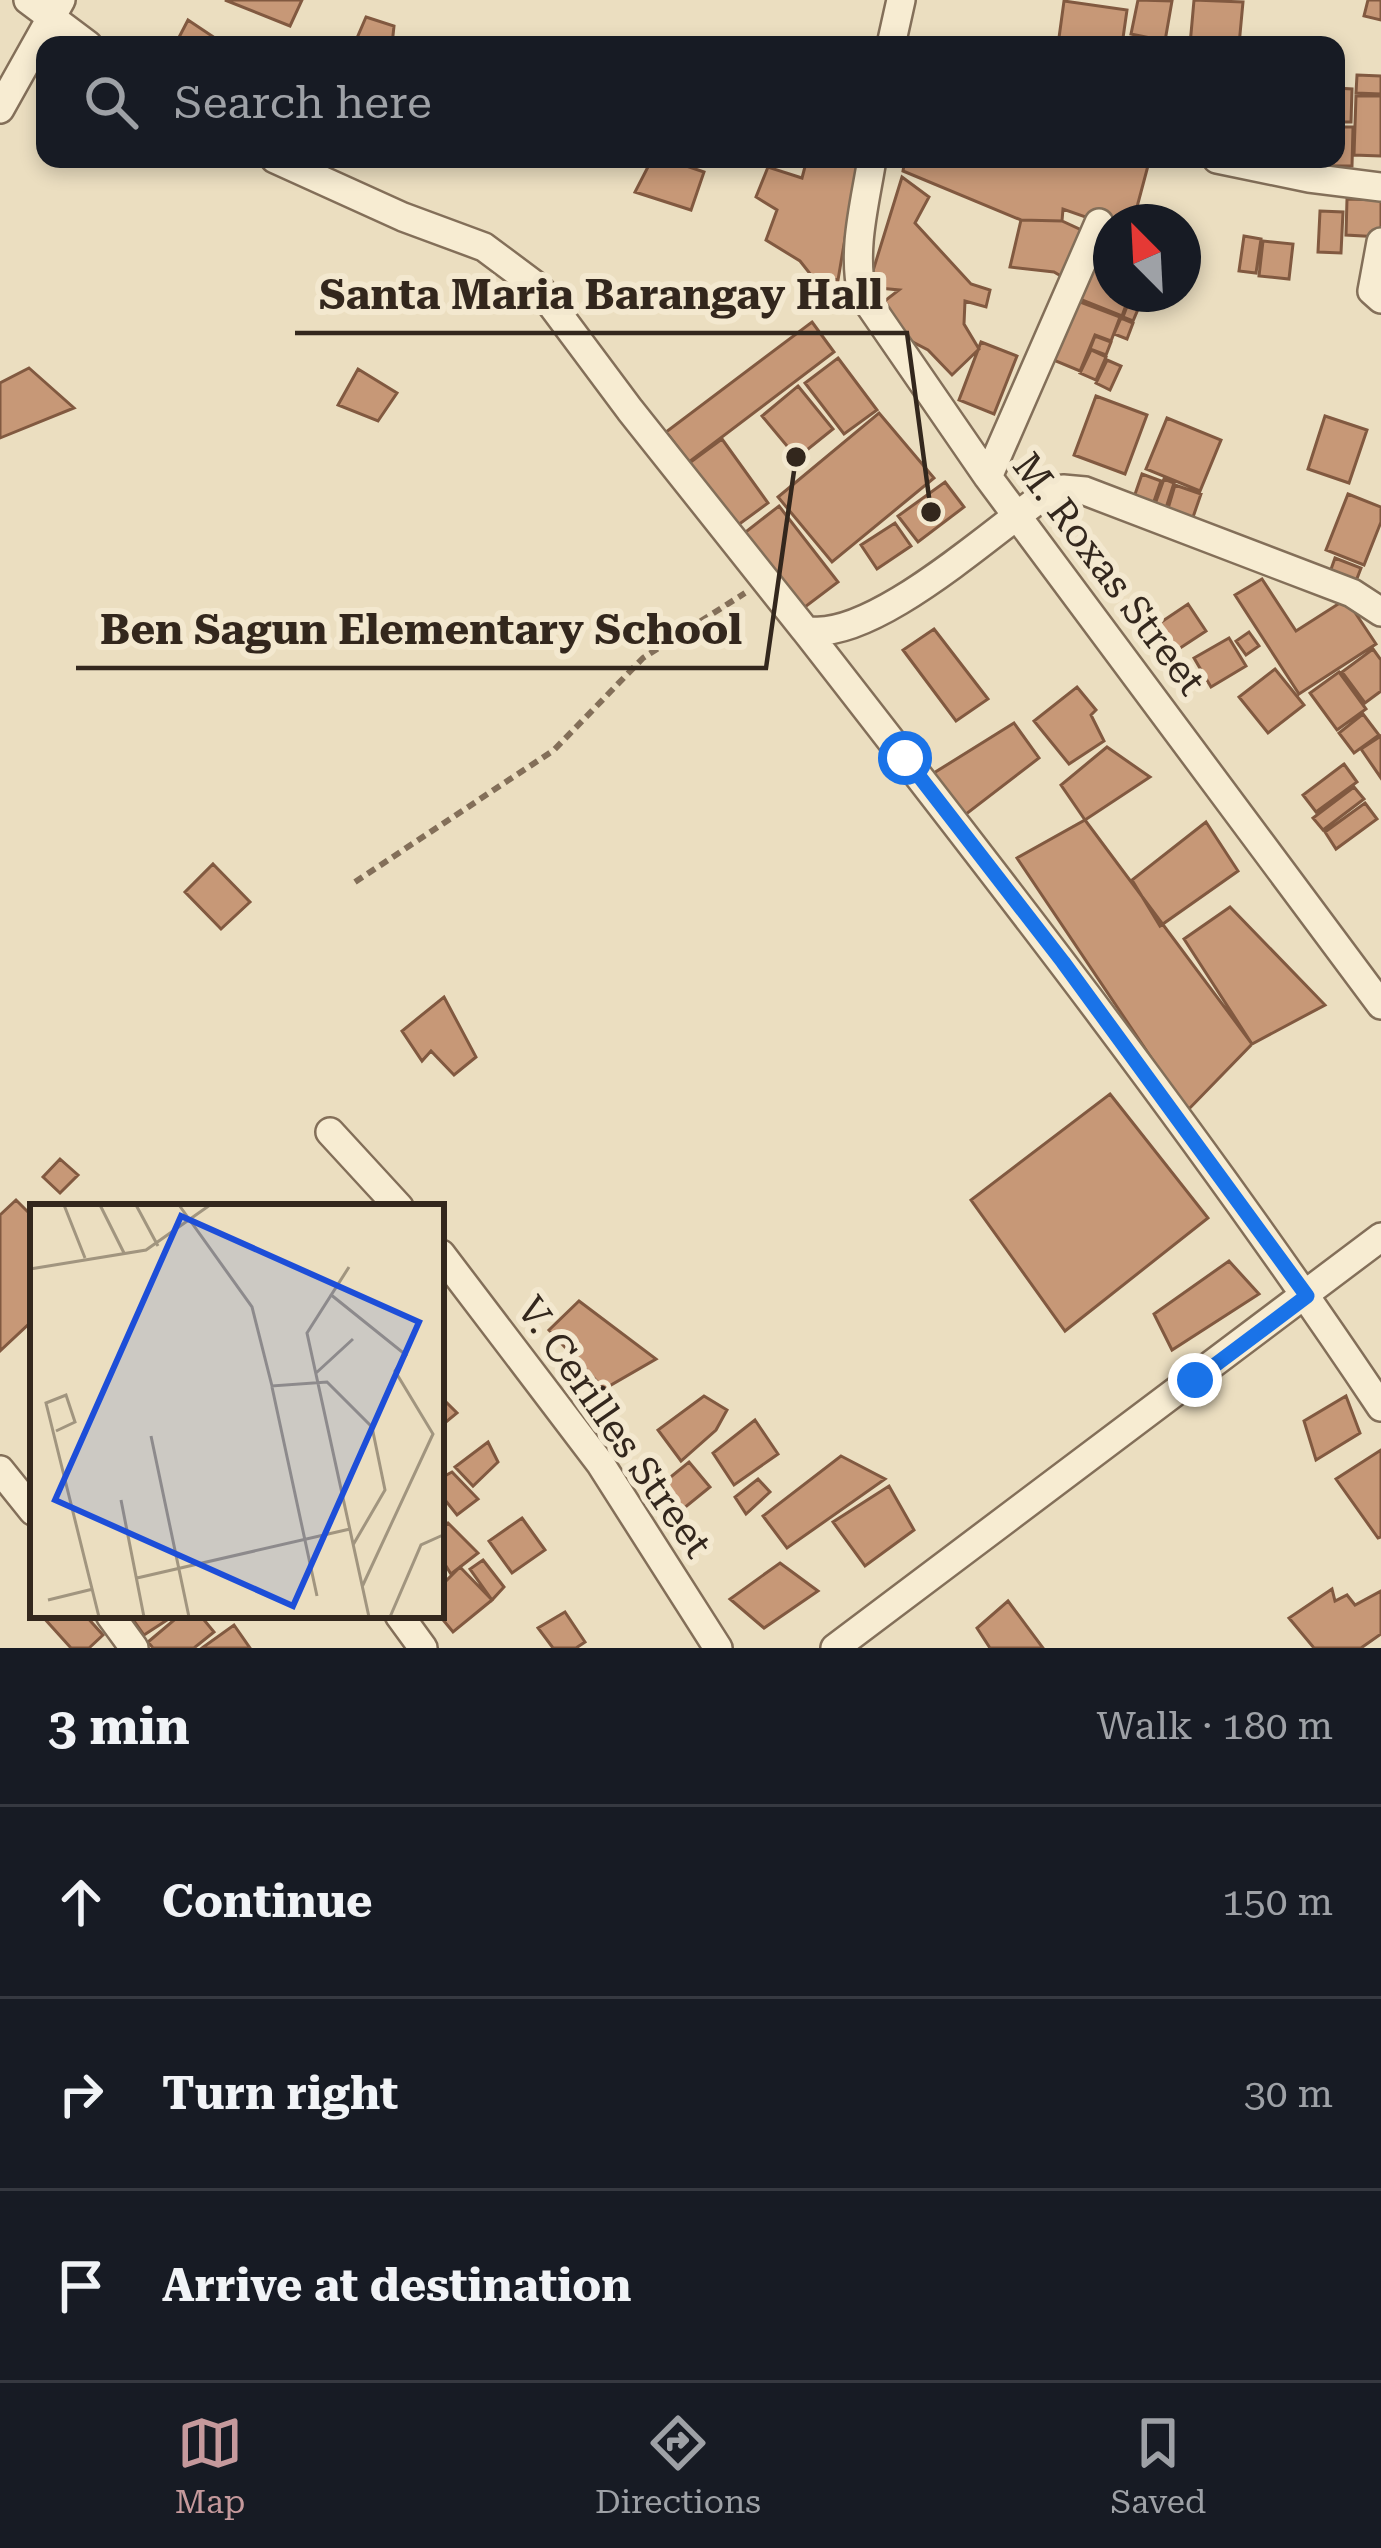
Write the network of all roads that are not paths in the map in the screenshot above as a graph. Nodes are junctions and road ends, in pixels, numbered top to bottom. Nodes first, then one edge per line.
1 (28, 0) edge
2 (901, 0) edge
3 (56, 9) edge
4 (41, 36) edge
5 (80, 36) edge
6 (893, 36) edge
7 (36, 45) edge
8 (0, 109) edge
9 (295, 168) edge
10 (871, 168) edge
11 (1261, 168) edge
12 (1381, 187) edge
13 (1093, 237) edge
14 (1381, 242) edge
15 (1381, 299) edge
16 (988, 477) junction
17 (1017, 514) junction
18 (1381, 612) edge
19 (806, 630) junction
20 (1381, 1005) edge
21 (330, 1132) dead end
22 (396, 1204) edge
23 (1381, 1237) edge
24 (444, 1258) edge
25 (1307, 1296) junction
26 (1381, 1407) edge
27 (0, 1470) edge
28 (30, 1507) edge
29 (112, 1618) edge
30 (401, 1618) edge
31 (134, 1648) edge
32 (422, 1648) edge
33 (718, 1648) edge
34 (835, 1648) edge

1 - 3 street
2 - 6 street
3 - 4 street
3 - 5 street
7 - 8 street
9 - 19 street
10 - 16 street, M. Roxas Street
11 - 12 street
13 - 16 street
14 - 15 street
16 - 17 street, M. Roxas Street
17 - 18 street
17 - 19 street
17 - 20 street, M. Roxas Street
19 - 25 street
21 - 22 street
23 - 25 street
24 - 33 street, V. Cerilles Street
25 - 26 street
25 - 34 street
27 - 28 street
29 - 31 street
30 - 32 street

